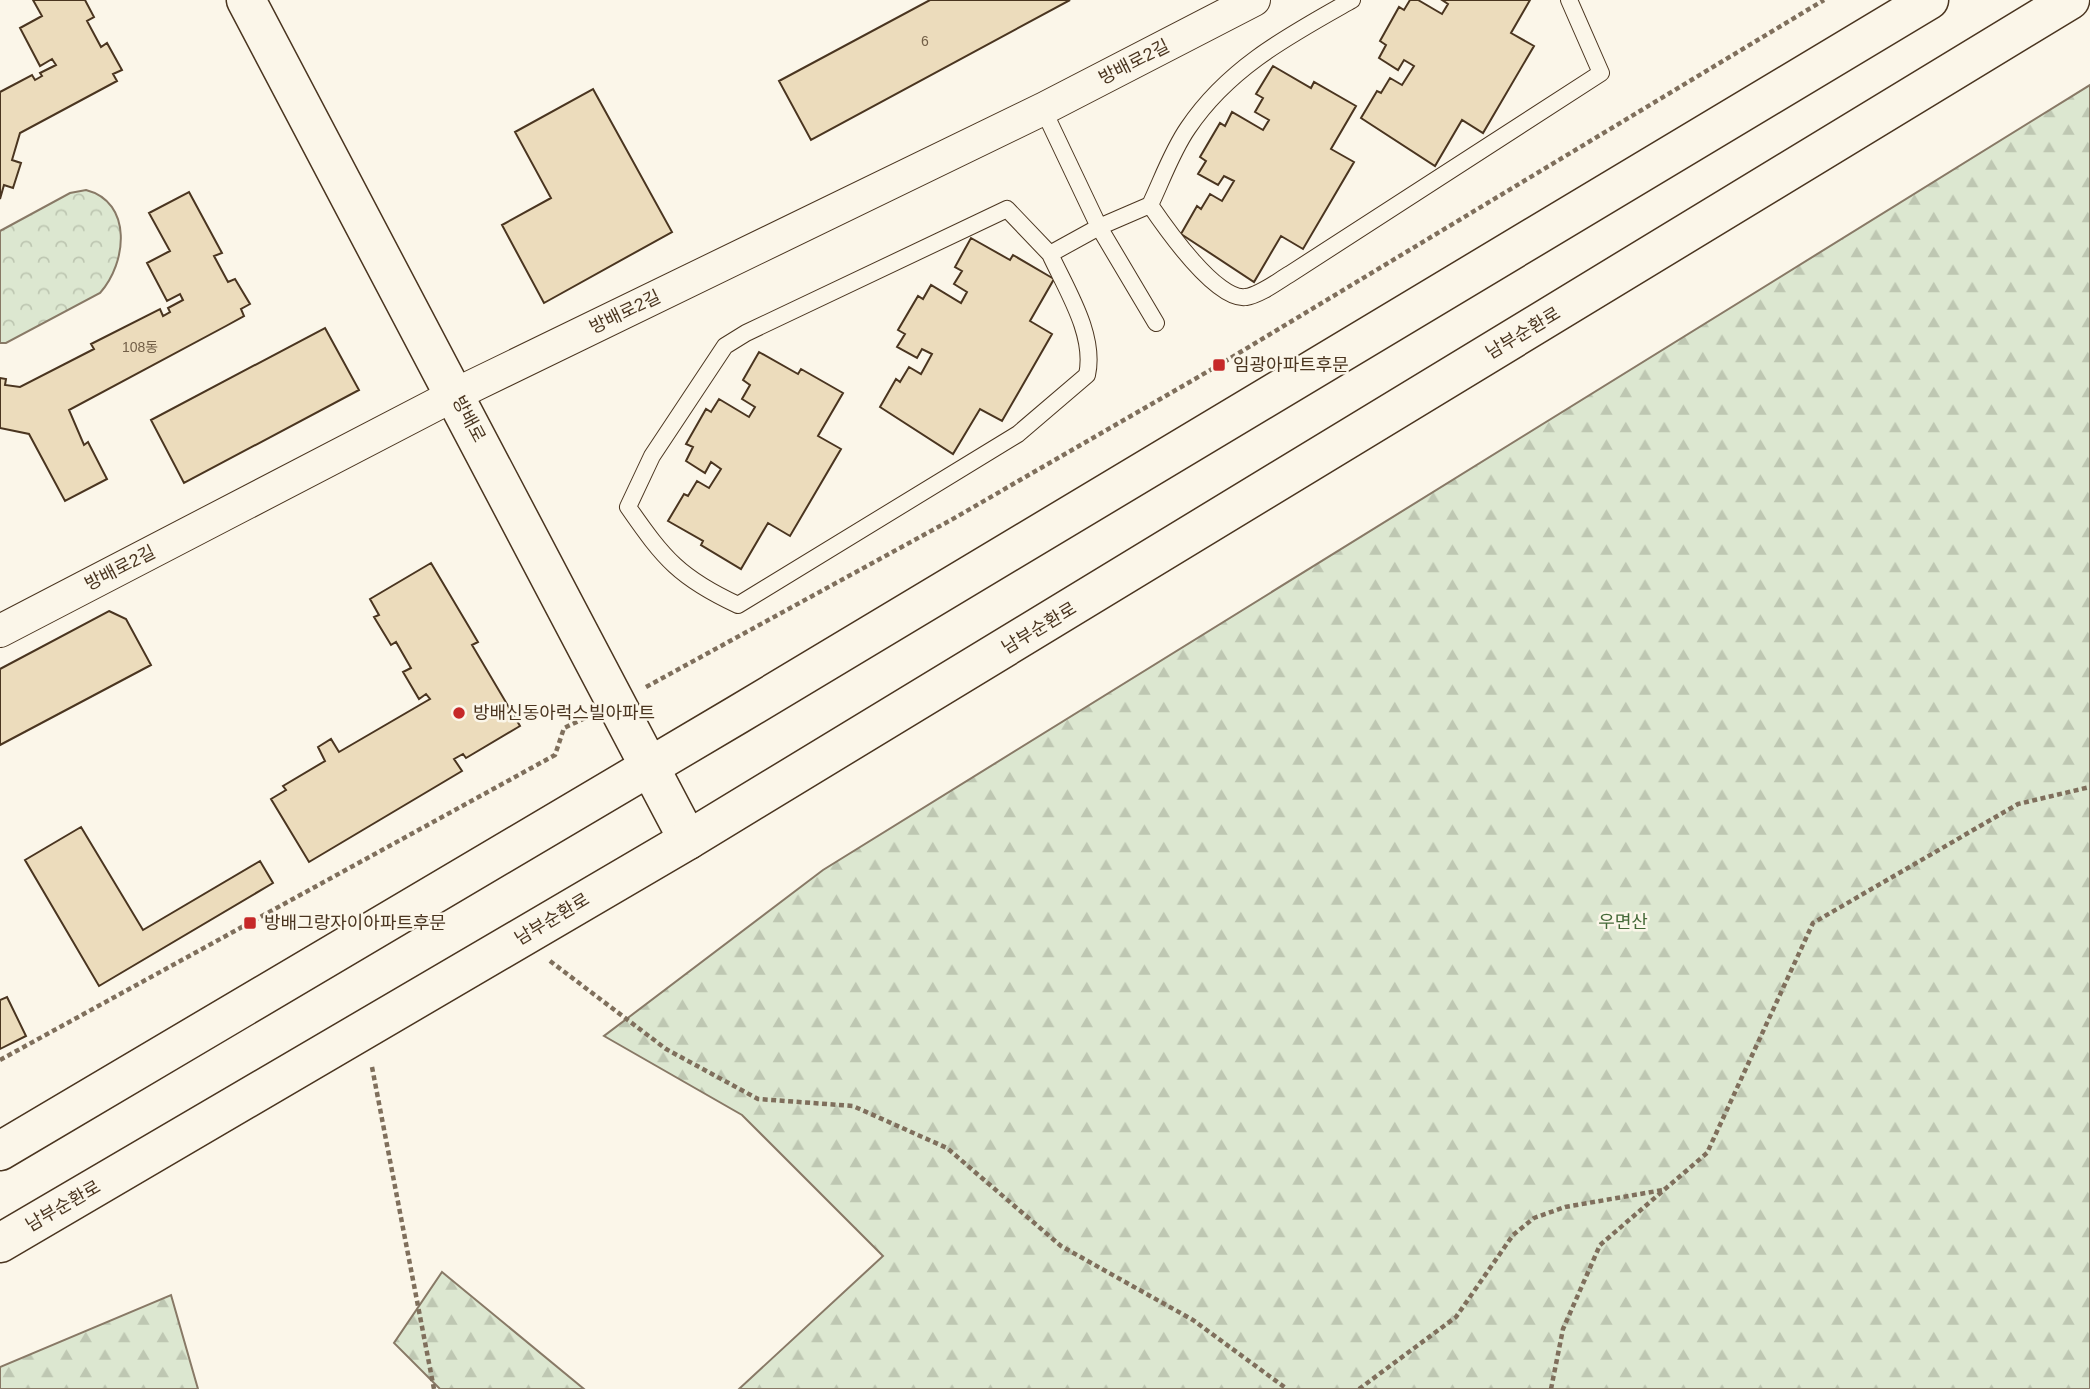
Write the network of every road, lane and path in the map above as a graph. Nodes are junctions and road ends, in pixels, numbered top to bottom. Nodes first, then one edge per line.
1 (246, 0) edge
2 (1254, 0) edge
3 (1352, 0) edge
4 (1569, 0) edge
5 (1824, 0) edge
6 (2070, 0) edge
7 (1915, 4) edge
8 (1043, 109) junction
9 (1150, 205) junction
10 (1099, 227) junction
11 (1050, 254) junction
12 (1156, 323) dead end
13 (456, 394) junction
14 (0, 631) edge
15 (704, 658) dead end
16 (564, 728) dead end
17 (650, 766) junction
18 (2090, 787) edge
19 (688, 840) junction
20 (525, 936) junction
21 (365, 1030) junction
22 (0, 1060) edge
23 (0, 1151) edge
24 (1664, 1190) junction
25 (0, 1242) edge
26 (434, 1389) edge
27 (1287, 1389) edge
28 (1359, 1389) edge
29 (1551, 1389) edge

1 - 13 main road, 방배로
2 - 8 street, 방배로2길
3 - 9 lane
4 - 9 lane
5 - 15 path
6 - 19 main road, 남부순환로
7 - 17 main road
8 - 10 lane
8 - 13 street, 방배로2길
9 - 10 lane
10 - 11 lane
10 - 12 lane
11 - 11 lane
13 - 14 street, 방배로2길
13 - 17 main road, 방배로
16 - 22 path
17 - 19 main road, 방배로
17 - 23 main road
18 - 24 path
19 - 20 main road, 남부순환로
20 - 21 main road, 남부순환로
20 - 27 path
21 - 25 main road, 남부순환로
21 - 26 path
24 - 28 path
24 - 29 path

